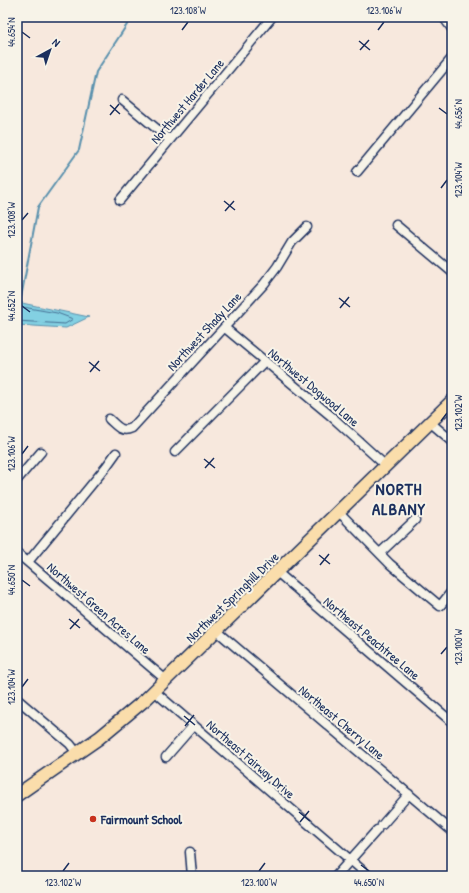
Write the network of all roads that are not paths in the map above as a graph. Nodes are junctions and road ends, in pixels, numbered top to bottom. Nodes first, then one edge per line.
1 (272, 17) edge
2 (444, 17) edge
3 (452, 28) edge
4 (452, 58) edge
5 (122, 100) dead end
6 (169, 139) junction
7 (356, 172) dead end
8 (120, 200) dead end
9 (396, 225) dead end
10 (307, 227) dead end
11 (452, 272) edge
12 (225, 328) junction
13 (265, 361) junction
14 (452, 402) edge
15 (109, 419) dead end
16 (431, 423) junction
17 (452, 441) edge
18 (41, 452) dead end
19 (175, 452) dead end
20 (116, 453) dead end
21 (386, 466) junction
22 (17, 480) edge
23 (340, 512) junction
24 (415, 520) dead end
25 (17, 553) edge
26 (380, 553) junction
27 (28, 562) junction
28 (277, 572) junction
29 (452, 591) edge
30 (217, 631) junction
31 (166, 680) junction
32 (154, 691) junction
33 (17, 699) edge
34 (452, 722) edge
35 (193, 726) junction
36 (77, 753) junction
37 (166, 757) dead end
38 (409, 794) junction
39 (17, 795) edge
40 (452, 831) edge
41 (190, 852) dead end
42 (351, 861) junction
43 (192, 876) edge
44 (336, 876) edge
45 (369, 876) edge

1 - 6 street, Northwest Harder Lane
2 - 3 street
4 - 7 street
5 - 6 street
6 - 8 street, Northwest Harder Lane
9 - 11 street
10 - 12 street, Northwest Shady Lane
12 - 13 street, Northwest Dogwood Lane
12 - 15 street, Northwest Shady Lane
13 - 19 street
13 - 21 street, Northwest Dogwood Lane
14 - 16 main road, Northwest Springhill Drive
16 - 17 street
16 - 21 main road, Northwest Springhill Drive
18 - 22 street
20 - 27 street
21 - 23 main road, Northwest Springhill Drive
23 - 26 street
23 - 28 main road, Northwest Springhill Drive
24 - 26 street
25 - 27 street, Northwest Green Acres Lane
26 - 29 street
27 - 31 street, Northwest Green Acres Lane
28 - 30 main road, Northwest Springhill Drive
28 - 34 street, Northeast Peachtree Lane
30 - 31 main road, Northwest Springhill Drive
30 - 38 street, Northeast Cherry Lane
31 - 32 main road, Northwest Springhill Drive
32 - 35 street, Northeast Fairway Drive
32 - 36 main road, Northwest Springhill Drive
33 - 36 street
35 - 37 street
35 - 42 street, Northeast Fairway Drive
36 - 39 main road, Northwest Springhill Drive
38 - 40 street, Northeast Cherry Lane
38 - 42 street
41 - 43 street
42 - 44 street
42 - 45 street, Northeast Fairway Drive

